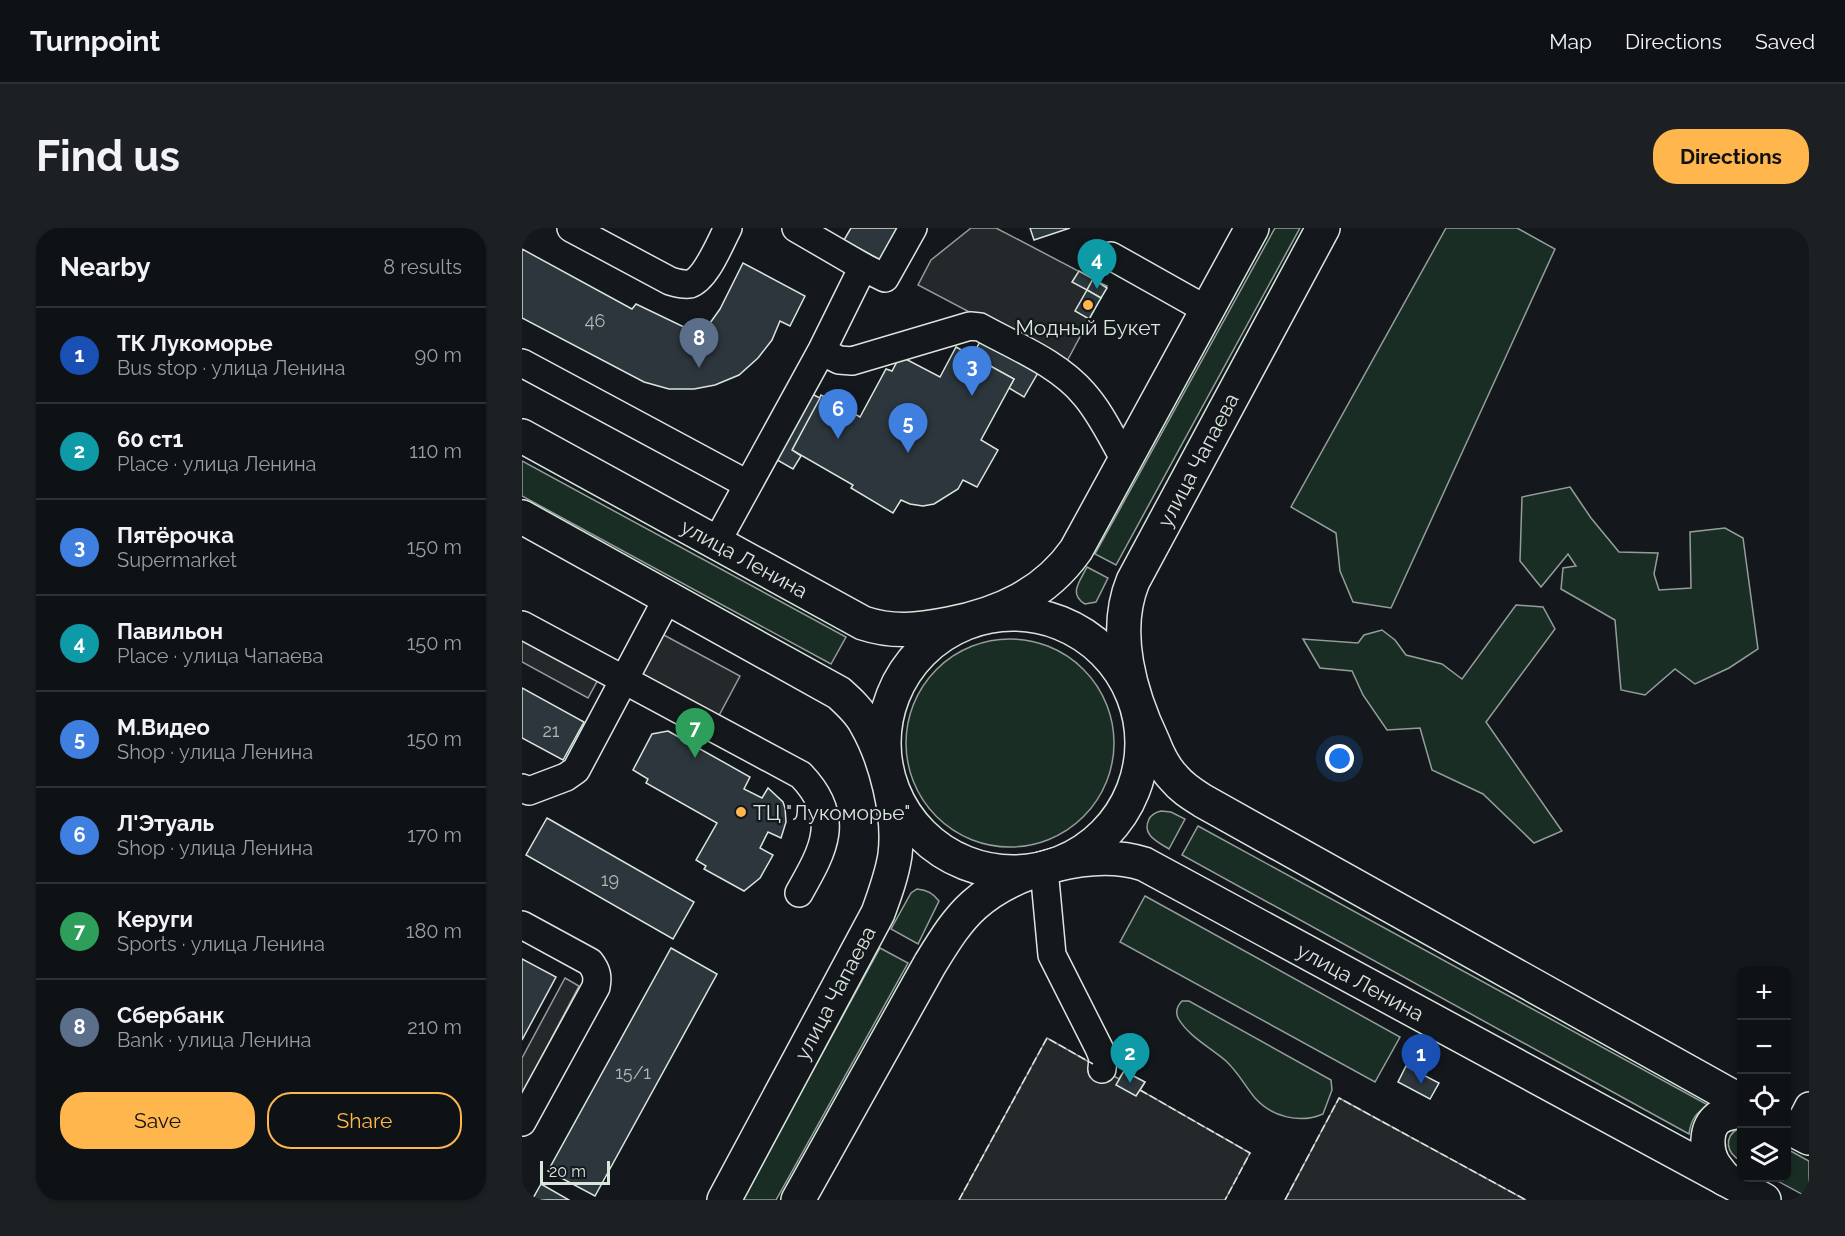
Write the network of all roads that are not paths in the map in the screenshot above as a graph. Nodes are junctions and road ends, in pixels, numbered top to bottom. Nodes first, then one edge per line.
1 (572, 228) edge
2 (728, 228) edge
3 (913, 228) edge
4 (1252, 228) edge
5 (1323, 228) edge
6 (801, 229) edge
7 (1111, 256) dead end
8 (863, 267) junction
9 (1207, 310) junction
10 (829, 355) dead end
11 (522, 363) edge
12 (522, 436) edge
13 (1125, 460) junction
14 (747, 484) junction
15 (522, 517) edge
16 (716, 543) junction
17 (668, 597) junction
18 (977, 618) junction
19 (522, 625) edge
20 (624, 681) junction
21 (1137, 705) junction
22 (886, 772) junction
23 (524, 794) edge
24 (1044, 869) junction
25 (799, 894) dead end
26 (522, 925) edge
27 (1102, 1069) dead end
28 (1737, 1099) edge
29 (1737, 1112) edge
30 (522, 1122) edge
31 (1725, 1179) junction
32 (724, 1200) edge
33 (798, 1200) edge
34 (1764, 1200) edge

1 - 2 lane
3 - 8 lane
4 - 9 main road
5 - 21 main road, улица Чапаева
6 - 8 lane
7 - 9 lane
8 - 14 lane
9 - 13 main road
10 - 13 lane
11 - 14 lane
12 - 16 main road, улица Ленина
13 - 18 main road
14 - 16 lane
15 - 17 main road
16 - 18 main road, улица Ленина
17 - 20 lane
17 - 22 main road
18 - 21 main road
18 - 22 main road
19 - 20 lane
20 - 23 lane
20 - 25 lane
21 - 24 main road
21 - 28 main road
22 - 24 main road
22 - 32 main road, улица Чапаева
24 - 27 lane
24 - 31 main road, улица Ленина
24 - 33 main road
26 - 30 lane
29 - 31 main road
31 - 34 main road, улица Ленина

